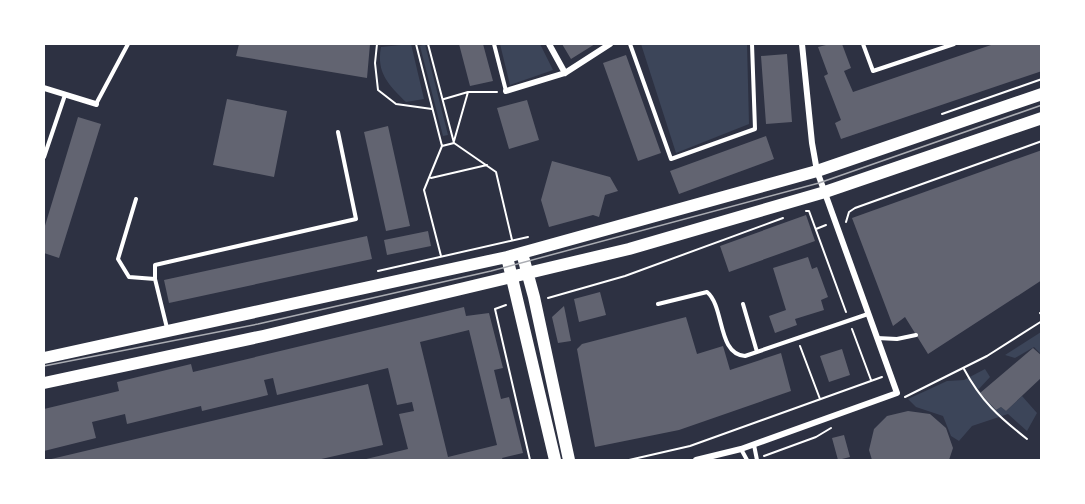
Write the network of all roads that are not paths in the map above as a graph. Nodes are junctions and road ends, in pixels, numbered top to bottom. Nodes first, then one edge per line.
1 (128, 44) edge
2 (494, 44) edge
3 (549, 44) edge
4 (610, 44) edge
5 (630, 44) edge
6 (752, 44) edge
7 (804, 44) edge
8 (863, 44) edge
9 (954, 44) edge
10 (565, 73) junction
11 (44, 88) edge
12 (506, 92) joint
13 (1041, 94) edge
14 (64, 95) junction
15 (96, 104) joint
16 (1041, 118) edge
17 (338, 132) dead end
18 (44, 157) edge
19 (817, 171) junction
20 (825, 192) junction
21 (136, 199) dead end
22 (522, 253) junction
23 (507, 256) junction
24 (528, 274) junction
25 (513, 278) junction
26 (155, 279) junction
27 (658, 304) dead end
28 (743, 304) dead end
29 (869, 314) junction
30 (168, 332) junction
31 (916, 335) dead end
32 (877, 338) junction
33 (757, 352) junction
34 (44, 358) edge
35 (44, 383) edge
36 (754, 445) junction
37 (741, 449) junction
38 (555, 460) edge
39 (569, 460) edge
40 (696, 460) edge
41 (747, 460) edge
42 (757, 460) edge

1 - 15 lane
2 - 12 lane
3 - 10 street
4 - 10 street
5 - 6 lane
7 - 19 street
8 - 9 lane
10 - 12 street
11 - 14 street
13 - 19 main road
14 - 15 street
14 - 18 lane
16 - 20 main road
17 - 26 lane
19 - 20 street
19 - 22 main road
20 - 24 main road
20 - 29 street
21 - 26 lane
22 - 23 main road
22 - 24 main road
23 - 25 main road
23 - 30 main road
24 - 25 main road
24 - 39 main road
25 - 35 main road
25 - 38 main road
26 - 30 lane
27 - 33 lane
28 - 33 lane
29 - 32 street
29 - 33 lane
30 - 34 main road
31 - 32 lane
32 - 36 street
36 - 37 street
36 - 42 lane
37 - 40 street
37 - 41 lane

